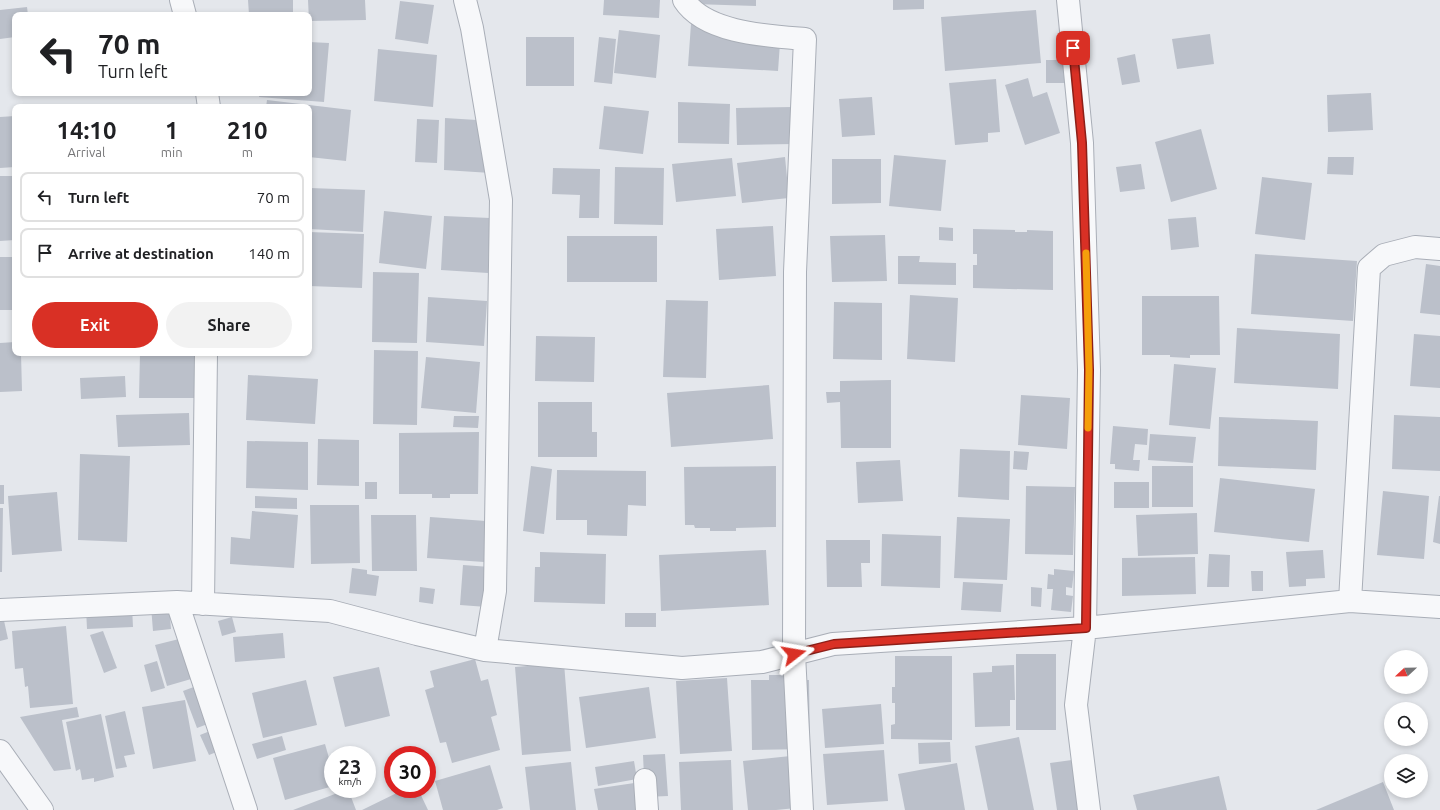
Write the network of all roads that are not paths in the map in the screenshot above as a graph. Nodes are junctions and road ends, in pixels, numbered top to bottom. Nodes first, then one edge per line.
1 (181, 0) edge
2 (465, 0) edge
3 (684, 0) edge
4 (1068, 0) edge
5 (183, 12) edge
6 (1440, 249) edge
7 (206, 356) edge
8 (1350, 601) junction
9 (177, 602) junction
10 (203, 604) junction
11 (1440, 607) edge
12 (0, 610) edge
13 (1086, 628) junction
14 (485, 650) junction
15 (794, 654) junction
16 (0, 751) edge
17 (645, 780) dead end
18 (42, 810) edge
19 (246, 810) edge
20 (647, 810) edge
21 (802, 810) edge
22 (1089, 810) edge

1 - 5 street
2 - 14 street
3 - 15 street
4 - 13 street
6 - 8 street
7 - 10 street
8 - 11 street
8 - 13 street
9 - 10 street
9 - 12 street
9 - 19 street
10 - 14 street
13 - 15 street
13 - 22 street
14 - 15 street
15 - 21 street
16 - 18 street
17 - 20 street

